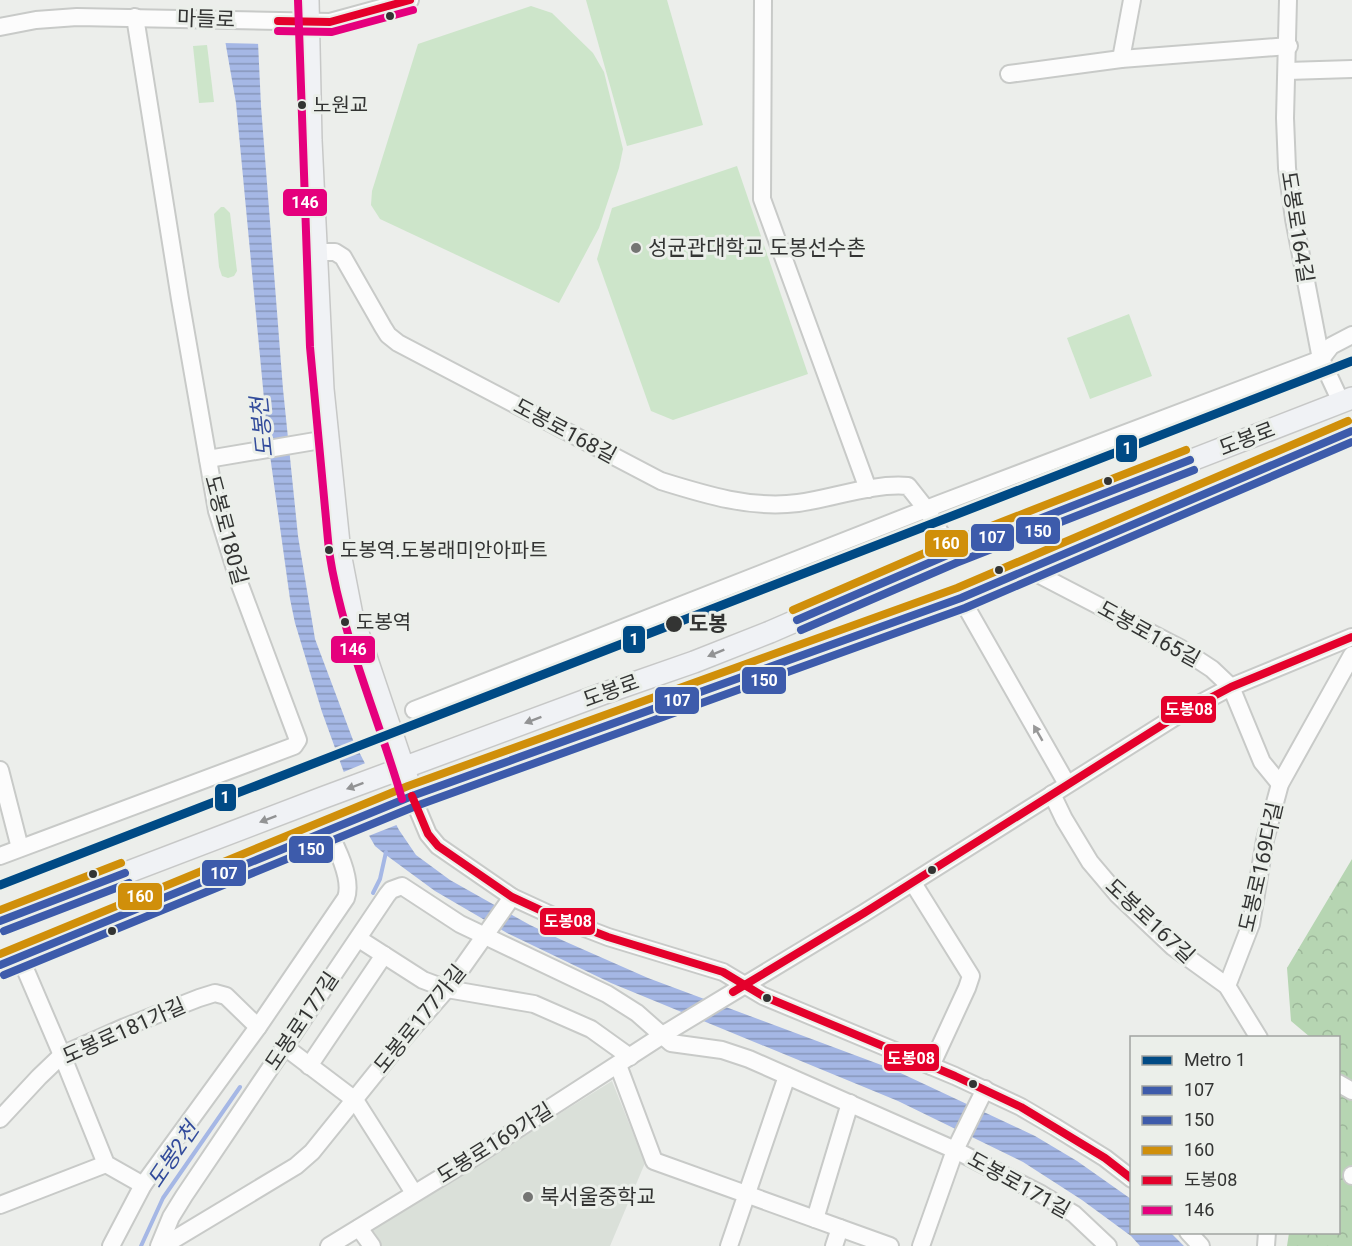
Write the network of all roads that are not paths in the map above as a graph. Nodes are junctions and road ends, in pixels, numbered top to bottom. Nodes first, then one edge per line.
1 (308, 0) edge
2 (410, 0) edge
3 (763, 0) edge
4 (1132, 0) edge
5 (1288, 0) edge
6 (135, 17) junction
7 (309, 22) junction
8 (0, 27) edge
9 (1288, 46) junction
10 (1121, 59) junction
11 (1352, 69) edge
12 (1287, 71) junction
13 (1009, 74) dead end
14 (316, 252) junction
15 (1352, 335) edge
16 (1321, 359) junction
17 (1347, 400) edge
18 (1352, 431) edge
19 (317, 440) junction
20 (213, 459) junction
21 (868, 489) junction
22 (927, 510) junction
23 (952, 553) junction
24 (1030, 570) junction
25 (961, 598) junction
26 (1352, 637) edge
27 (1352, 656) edge
28 (1231, 687) junction
29 (414, 710) dead end
30 (0, 770) edge
31 (396, 771) junction
32 (1067, 784) junction
33 (1280, 784) junction
34 (1052, 794) junction
35 (405, 798) junction
36 (331, 828) junction
37 (20, 848) junction
38 (0, 856) edge
39 (912, 883) junction
40 (510, 900) junction
41 (0, 921) edge
42 (486, 935) junction
43 (358, 939) junction
44 (384, 955) junction
45 (20, 957) junction
46 (0, 966) edge
47 (1227, 986) junction
48 (739, 988) junction
49 (447, 989) junction
50 (258, 1027) junction
51 (665, 1033) junction
52 (1258, 1036) edge
53 (285, 1047) junction
54 (62, 1055) junction
55 (624, 1061) junction
56 (309, 1066) junction
57 (931, 1066) junction
58 (788, 1076) junction
59 (983, 1092) junction
60 (355, 1100) junction
61 (850, 1103) junction
62 (0, 1119) edge
63 (957, 1148) junction
64 (106, 1164) junction
65 (1127, 1171) edge
66 (143, 1185) junction
67 (414, 1193) junction
68 (747, 1195) junction
69 (0, 1205) edge
70 (814, 1219) junction
71 (359, 1228) junction
72 (840, 1228) junction
73 (1189, 1234) edge
74 (111, 1246) edge
75 (161, 1246) edge
76 (329, 1246) edge
77 (372, 1246) edge
78 (729, 1246) edge
79 (834, 1246) edge
80 (890, 1246) edge
81 (921, 1246) edge
82 (1108, 1246) edge
83 (1201, 1246) edge

1 - 7 main road
2 - 7 street, 마들로
3 - 21 street
4 - 10 street
5 - 9 street, 도봉로164길
6 - 7 street, 마들로
6 - 8 street, 마들로
6 - 20 street, 도봉로180길
7 - 14 main road
9 - 10 street
9 - 12 street, 도봉로164길
10 - 13 street
11 - 12 street
12 - 16 street, 도봉로164길
14 - 19 main road
14 - 21 street, 도봉로168길
15 - 16 street
16 - 17 street, 도봉로164길
16 - 22 street
17 - 23 main road, 도봉로
18 - 24 main road, 도봉로
19 - 20 street
19 - 31 main road
20 - 37 street, 도봉로180길
21 - 22 street, 도봉로168길
22 - 23 street, 도봉로168길
22 - 29 street
23 -> 31 main road, 도봉로
24 - 25 main road, 도봉로
24 - 28 street, 도봉로165길
32 -> 25 street
25 - 35 main road, 도봉로
26 - 28 street, 도봉로169가길
27 - 33 street, 도봉로169다길
28 - 32 street, 도봉로169가길
28 - 33 street, 도봉로165길
30 - 37 street
31 - 35 main road
31 -> 41 main road, 도봉로
32 - 34 street, 도봉로169가길
33 - 47 street, 도봉로169다길
34 - 39 street, 도봉로169가길
34 - 47 street, 도봉로167길
35 - 36 main road, 도봉로
35 - 40 street
36 - 45 main road, 도봉로
36 - 50 street, 도봉로177길
37 - 38 street, 도봉로180길
39 - 48 street, 도봉로169가길
39 - 57 street
40 - 42 street, 도봉로177가길
40 - 48 street
42 - 43 street, 도봉로177길
42 - 49 street, 도봉로177가길
42 - 51 street
43 - 44 street
43 - 53 street, 도봉로177길
44 - 49 street
44 - 56 street
45 - 46 main road, 도봉로
45 - 54 street
47 - 52 street, 도봉로167길
48 - 51 street, 도봉로169가길
48 - 57 street
49 - 55 street
49 - 60 street, 도봉로177가길
50 - 54 street, 도봉로181가길
50 - 66 street, 도봉로177길
51 - 55 street, 도봉로169가길
51 - 58 street, 도봉로171길
53 - 56 street
53 - 75 street, 도봉로177길
54 - 62 street, 도봉로181가길
54 - 64 street
55 - 67 street, 도봉로169가길
55 - 68 street
56 - 60 street
57 - 59 street
58 - 61 street, 도봉로171길
58 - 68 street
59 - 63 street
59 - 65 street
60 - 67 street
60 - 75 street, 도봉로177가길
61 - 63 street, 도봉로171길
61 - 70 street
63 - 81 street, 도봉로171길
63 - 82 street, 도봉로171길
64 - 66 street
64 - 69 street
66 - 74 street, 도봉로177길
67 - 71 street, 도봉로169가길
68 - 70 street
68 - 78 street
70 - 72 street
71 - 76 street, 도봉로169가길
71 - 77 street
72 - 79 street
72 - 80 street
73 - 83 street

